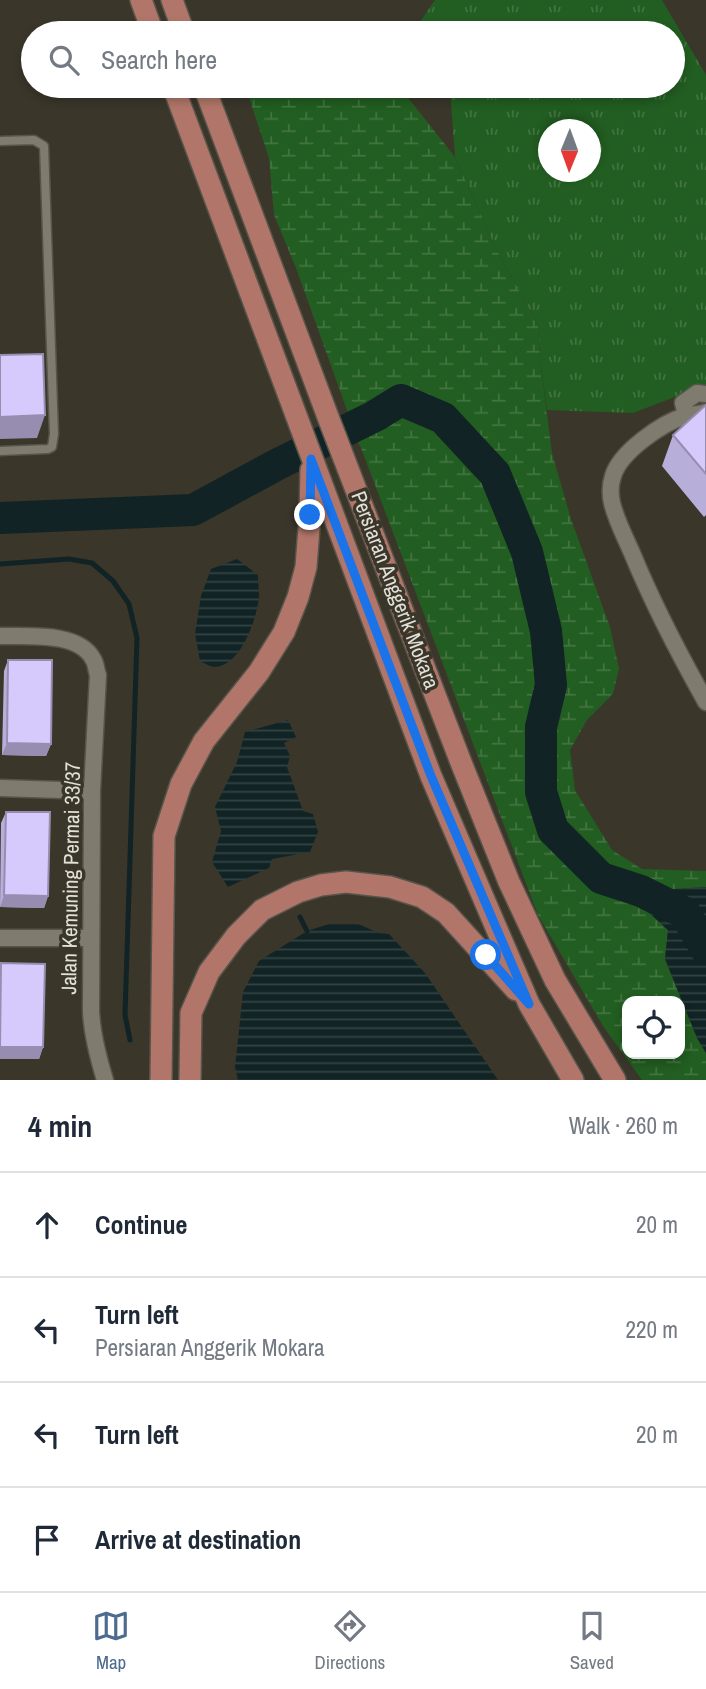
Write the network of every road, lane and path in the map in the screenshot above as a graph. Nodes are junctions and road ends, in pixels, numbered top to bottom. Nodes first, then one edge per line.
1 (141, 0) edge
2 (172, 0) edge
3 (149, 21) edge
4 (180, 21) edge
5 (177, 98) edge
6 (208, 98) edge
7 (0, 141) edge
8 (39, 355) edge
9 (52, 355) junction
10 (706, 394) edge
11 (706, 412) edge
12 (687, 415) junction
13 (0, 451) edge
14 (311, 459) junction
15 (0, 636) edge
16 (706, 702) edge
17 (0, 789) edge
18 (92, 791) junction
19 (0, 938) edge
20 (90, 938) junction
21 (529, 1004) junction
22 (105, 1080) edge
23 (162, 1080) edge
24 (190, 1080) edge
25 (573, 1080) edge
26 (615, 1080) edge

1 - 3 main road
2 - 4 main road
5 - 14 main road, Persiaran Anggerik Mokara
6 - 26 main road, Persiaran Anggerik Mokara
7 - 9 lane
8 - 9 lane
9 - 13 lane
10 - 12 street
11 - 12 street
12 - 16 street
14 - 21 main road, Persiaran Anggerik Mokara
14 - 23 main road
15 - 18 street, Jalan Kemuning Permai 33/37
17 - 18 street
18 - 20 street, Jalan Kemuning Permai 33/37
19 - 20 street
20 - 22 street, Jalan Kemuning Permai 33/37
21 - 24 main road
21 - 25 main road, Persiaran Anggerik Mokara

